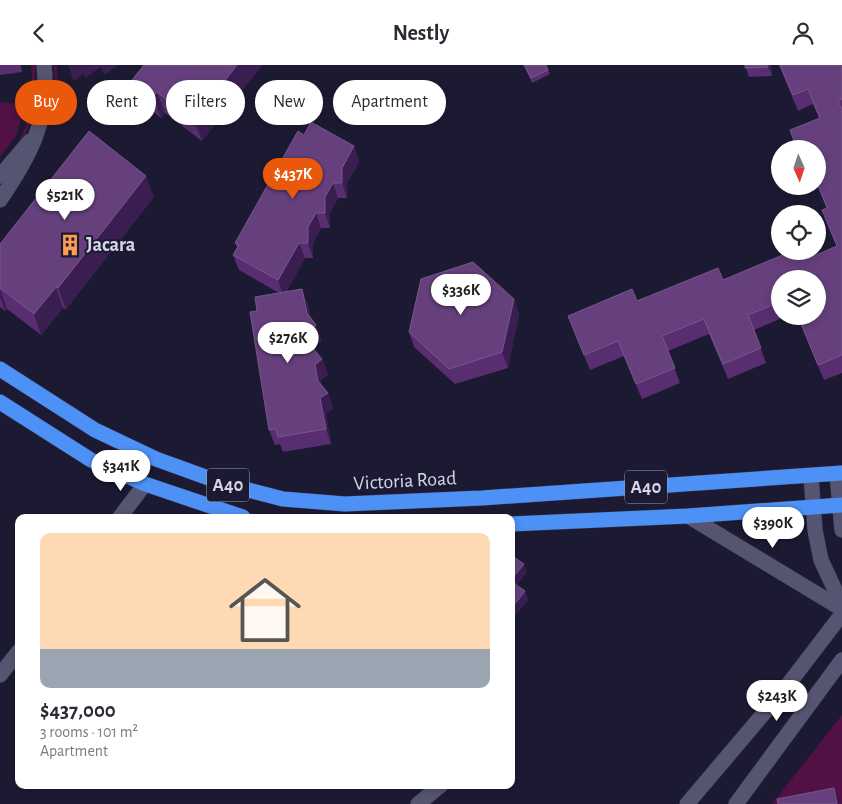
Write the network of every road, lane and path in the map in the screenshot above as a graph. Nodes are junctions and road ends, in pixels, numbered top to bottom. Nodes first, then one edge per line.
1 (44, 65) edge
2 (39, 131) junction
3 (0, 176) edge
4 (0, 200) edge
5 (0, 369) edge
6 (0, 402) edge
7 (840, 474) edge
8 (811, 476) junction
9 (145, 485) junction
10 (841, 505) edge
11 (814, 507) junction
12 (122, 514) edge
13 (234, 514) edge
14 (688, 516) junction
15 (515, 524) edge
16 (842, 530) edge
17 (842, 605) edge
18 (842, 609) edge
19 (842, 614) edge
20 (15, 656) edge
21 (842, 660) edge
22 (0, 675) edge
23 (436, 789) edge
24 (418, 804) edge
25 (687, 804) edge
26 (736, 804) edge

1 - 2 street
2 - 3 street
2 - 4 street
5 - 8 highway, Victoria Road / A40
6 - 9 highway, A40
7 - 8 highway, Victoria Road / A40
7 - 10 street
8 - 11 street
9 - 12 street
9 - 13 highway, A40
10 - 11 highway, A40
10 - 16 street
11 - 14 highway, A40
11 - 17 street
14 - 15 highway, A40
14 - 18 street
19 - 25 street
20 - 22 street
21 - 26 street
23 - 24 street

